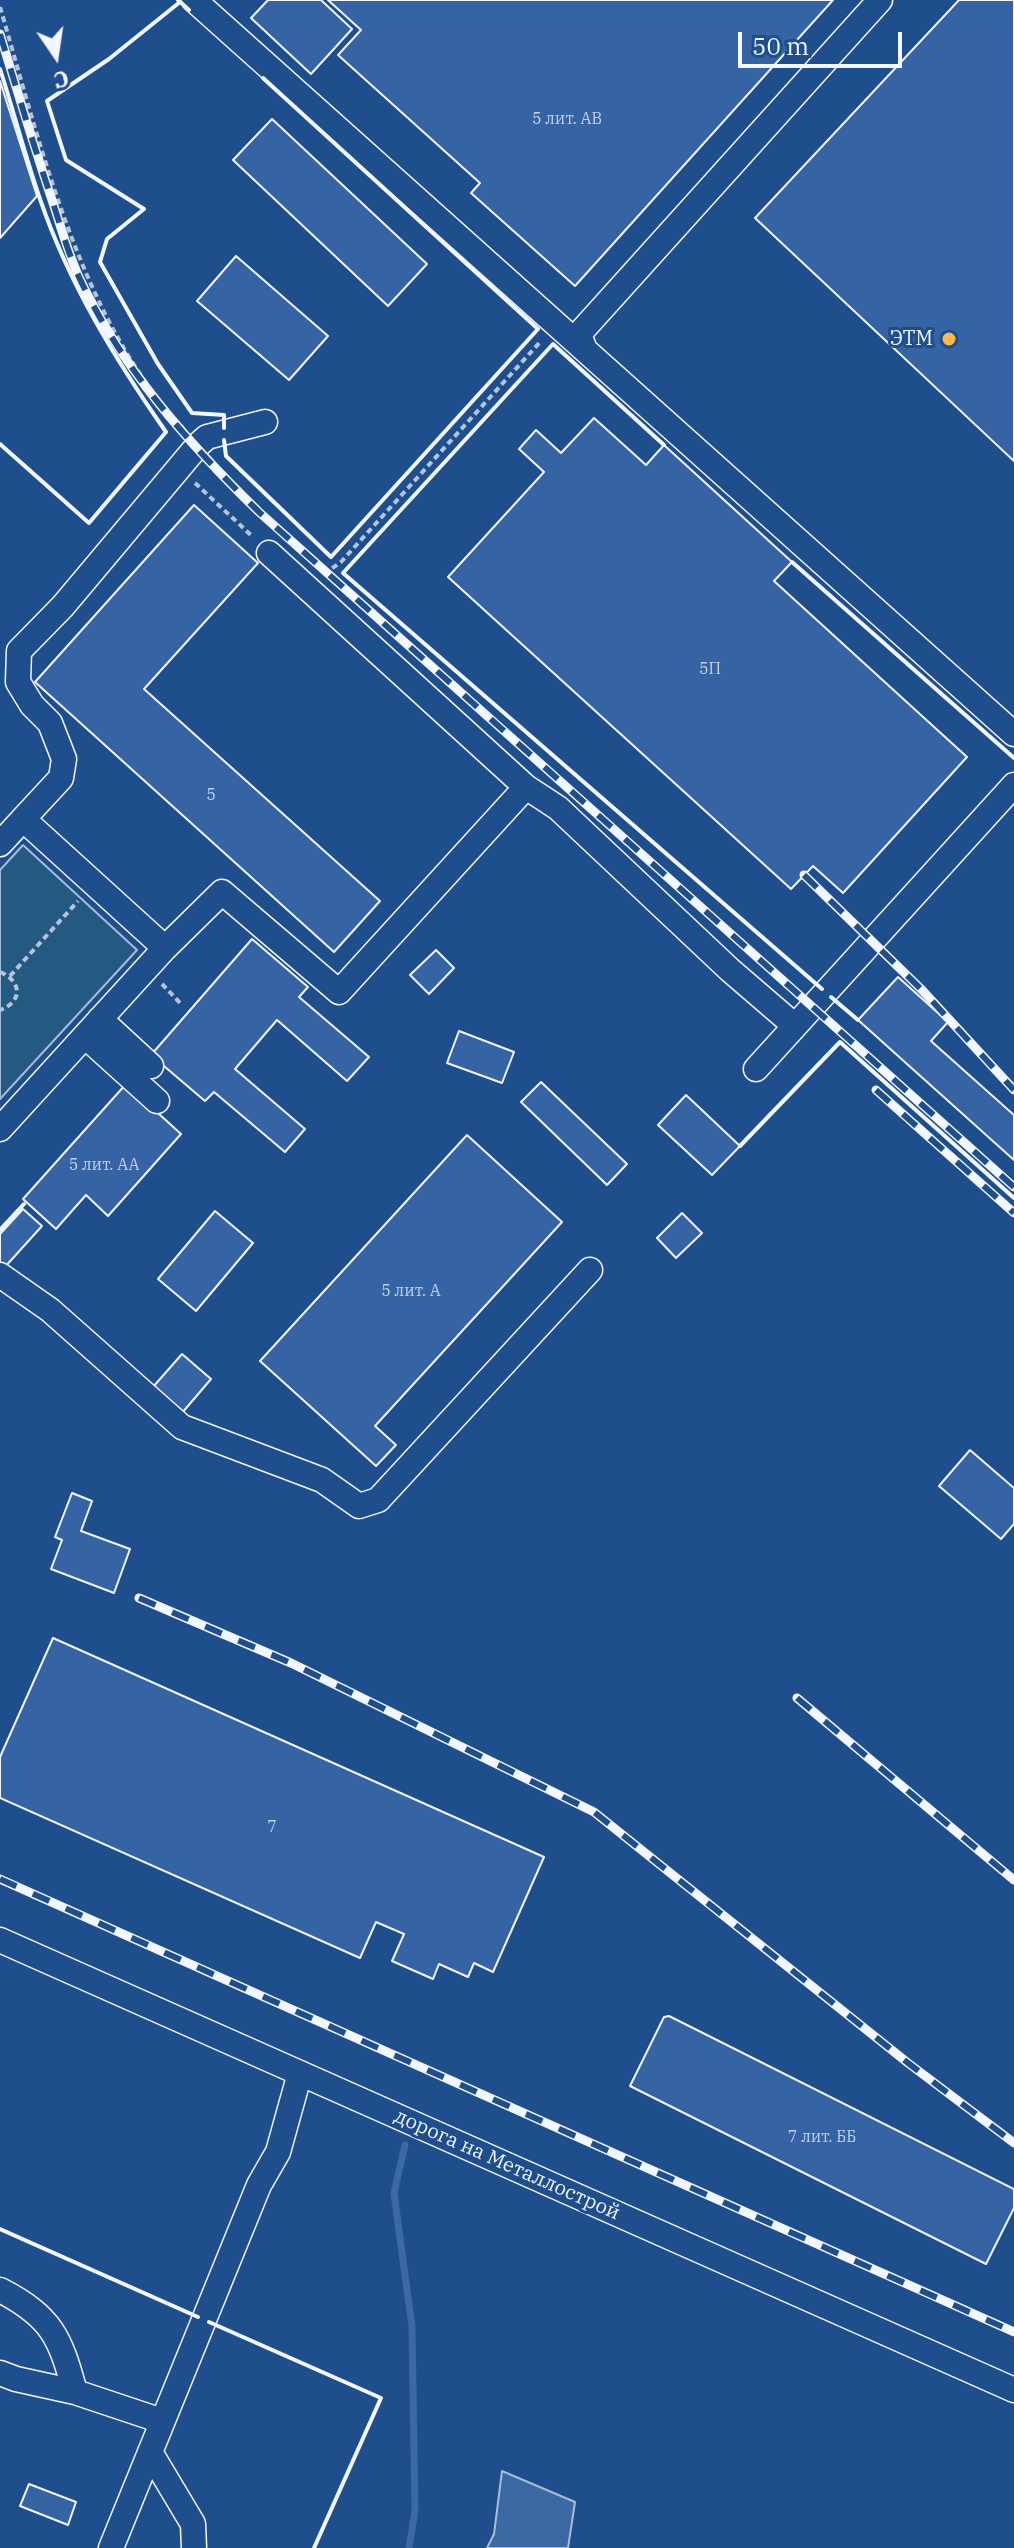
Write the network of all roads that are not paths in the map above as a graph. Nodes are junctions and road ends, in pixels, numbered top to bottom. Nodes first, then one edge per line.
1 (194, 0) edge
2 (880, 0) edge
3 (585, 350) junction
4 (265, 422) dead end
5 (269, 553) road end
6 (1014, 734) edge
7 (1014, 785) edge
8 (526, 787) junction
9 (23, 819) junction
10 (0, 844) edge
11 (165, 948) junction
12 (795, 1026) junction
13 (93, 1028) junction
14 (151, 1066) dead end
15 (756, 1069) dead end
16 (157, 1101) dead end
17 (0, 1129) edge
18 (590, 1270) dead end
19 (0, 1275) edge
20 (0, 1940) edge
21 (300, 2073) junction
22 (0, 2290) edge
23 (0, 2373) edge
24 (1014, 2390) edge
25 (75, 2392) junction
26 (162, 2421) junction
27 (150, 2452) junction
28 (111, 2548) edge
29 (194, 2548) edge

1 - 3 street
2 - 3 street
3 - 6 street
4 - 9 street
5 - 8 street
7 - 12 street
8 - 11 street
8 - 12 street
9 - 10 street
9 - 11 street
11 - 13 street
12 - 15 street
13 - 14 street
13 - 16 street
13 - 17 street
18 - 19 street
20 - 21 street, дорога на Металлострой
21 - 24 street, дорога на Металлострой
21 - 26 street
22 - 25 street
23 - 25 street
25 - 26 street
26 - 27 street
27 - 28 street
27 - 29 street

